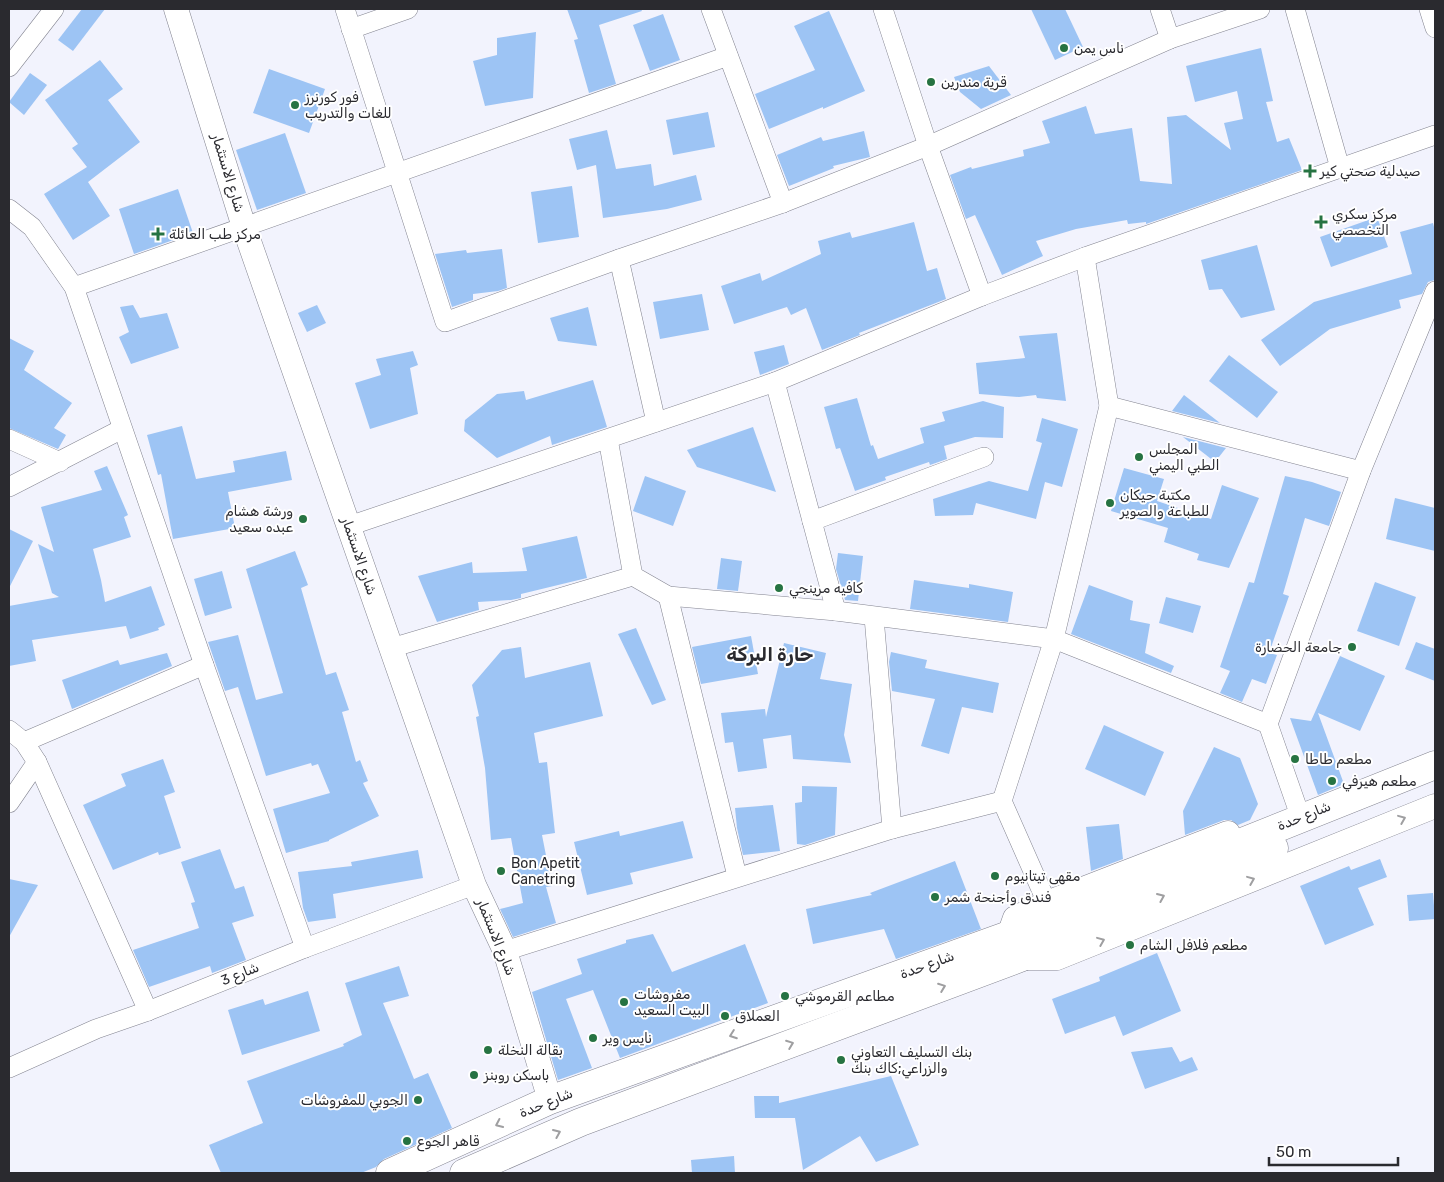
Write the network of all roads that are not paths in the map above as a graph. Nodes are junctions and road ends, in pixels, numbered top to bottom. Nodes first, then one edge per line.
1 (54, 9) edge
2 (176, 9) edge
3 (345, 9) edge
4 (408, 9) edge
5 (711, 9) edge
6 (883, 9) edge
7 (1160, 9) edge
8 (1260, 9) edge
9 (1295, 9) edge
10 (1429, 9) edge
11 (1435, 28) edge
12 (351, 29) junction
13 (1170, 39) junction
14 (728, 56) junction
15 (9, 67) edge
16 (1435, 134) edge
17 (928, 146) junction
18 (1340, 168) junction
19 (397, 173) junction
20 (783, 204) junction
21 (9, 209) edge
22 (244, 227) junction
23 (1085, 256) junction
24 (619, 259) junction
25 (74, 286) junction
26 (1435, 291) edge
27 (982, 296) junction
28 (775, 382) junction
29 (1109, 406) junction
30 (656, 422) junction
31 (122, 430) junction
32 (9, 438) edge
33 (608, 438) junction
34 (984, 456) dead end
35 (60, 462) junction
36 (1360, 472) junction
37 (9, 487) edge
38 (812, 521) junction
39 (349, 526) junction
40 (633, 576) junction
41 (668, 596) junction
42 (836, 611) junction
43 (874, 617) junction
44 (1054, 639) junction
45 (392, 648) junction
46 (204, 665) junction
47 (1268, 724) junction
48 (9, 730) edge
49 (24, 742) junction
50 (1435, 754) edge
51 (37, 762) junction
52 (1435, 765) edge
53 (1435, 782) edge
54 (1002, 801) junction
55 (9, 803) edge
56 (1435, 806) edge
57 (1297, 807) junction
58 (892, 828) junction
59 (737, 876) junction
60 (474, 885) junction
61 (1047, 902) junction
62 (1015, 947) junction
63 (305, 948) junction
64 (504, 951) junction
65 (148, 1011) junction
66 (9, 1068) edge
67 (550, 1100) junction
68 (390, 1173) edge
69 (464, 1173) edge

1 - 15 street
2 - 22 street, شارع الاستثمار
3 - 12 street
4 - 12 street
5 - 14 street
6 - 17 street
7 - 13 street
8 - 13 street
9 - 18 street
10 - 11 street
12 - 19 street
13 - 17 street
14 - 19 street
14 - 20 street
16 - 18 street
17 - 20 street
17 - 27 street
18 - 23 street
19 - 22 street
19 - 24 street
20 - 24 street
21 - 25 street
22 - 25 street
22 - 39 street, شارع الاستثمار
23 - 27 street
23 - 29 street
24 - 30 street
25 - 31 street
26 - 36 street
27 - 28 street
28 - 30 street
28 - 38 street
29 - 36 street
29 - 44 street
30 - 33 street
31 - 35 street
31 - 46 street
32 - 35 street
33 - 39 street
33 - 40 street
34 - 38 street
35 - 37 street
36 - 47 street
38 - 42 street
39 - 45 street, شارع الاستثمار
40 - 41 street
40 - 45 street
41 - 42 street
41 - 59 street
42 - 43 street
43 - 44 street
43 - 58 street
44 - 47 street
44 - 54 street
45 - 60 street, شارع الاستثمار
46 - 49 street
46 - 63 street
47 - 57 street
48 - 49 street
49 - 51 street
50 - 57 street
51 - 55 street
51 - 65 street
52 - 62 main road, شارع حدة
62 -> 53 main road, شارع حدة
54 - 58 street
54 - 61 street
62 -> 56 street
57 - 61 street
58 - 59 street
59 - 64 street
60 - 63 street, شارع 3
60 - 64 street, شارع الاستثمار
61 - 62 street
62 -> 67 main road, شارع حدة
69 -> 62 main road, شارع حدة
63 - 65 street, شارع 3
64 - 67 street, شارع الاستثمار
65 - 66 street, شارع 3
67 -> 68 main road, شارع حدة

